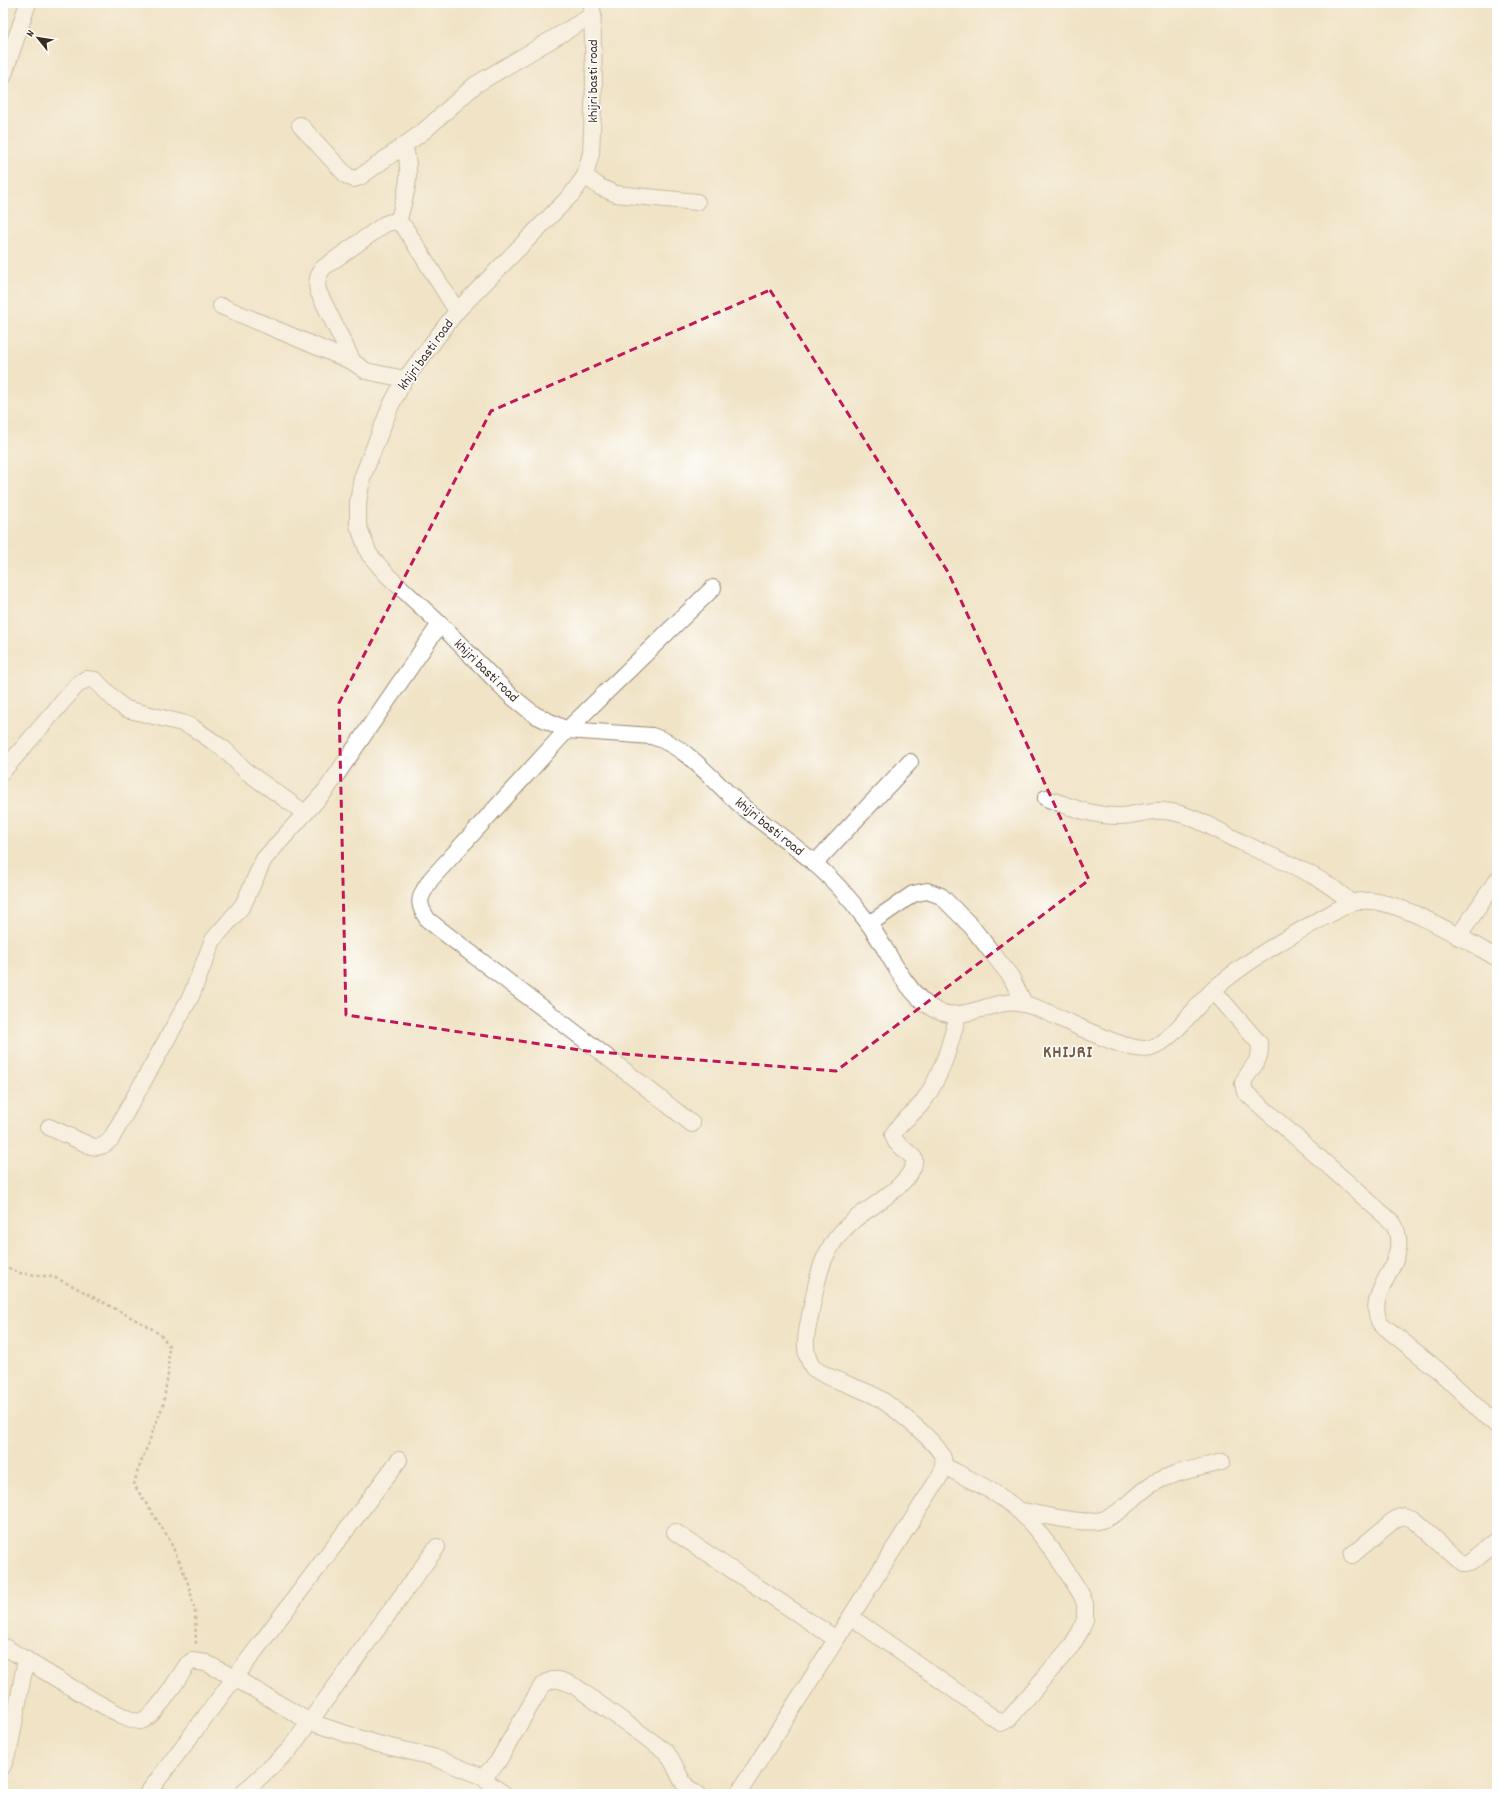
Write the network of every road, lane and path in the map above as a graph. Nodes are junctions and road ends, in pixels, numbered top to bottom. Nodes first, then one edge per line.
1 (28, 3) edge
2 (592, 9) edge
3 (3, 77) edge
4 (300, 125) dead end
5 (404, 145) junction
6 (585, 176) junction
7 (697, 202) dead end
8 (398, 222) junction
9 (221, 306) dead end
10 (457, 311) junction
11 (353, 362) junction
12 (405, 378) junction
13 (714, 588) dead end
14 (440, 624) junction
15 (567, 730) junction
16 (910, 762) dead end
17 (3, 771) edge
18 (1046, 798) dead end
19 (305, 812) junction
20 (815, 863) junction
21 (1497, 880) edge
22 (1351, 903) junction
23 (869, 924) junction
24 (1458, 937) junction
25 (1497, 958) edge
26 (1213, 990) junction
27 (1024, 1003) junction
28 (958, 1015) junction
29 (692, 1124) dead end
30 (49, 1127) dead end
31 (3, 1265) edge
32 (1497, 1426) edge
33 (399, 1460) dead end
34 (1222, 1462) dead end
35 (944, 1466) junction
36 (1018, 1510) junction
37 (675, 1532) dead end
38 (1497, 1540) edge
39 (436, 1547) dead end
40 (1352, 1555) dead end
41 (851, 1616) junction
42 (836, 1639) junction
43 (3, 1646) edge
44 (26, 1659) junction
45 (197, 1660) junction
46 (235, 1678) junction
47 (310, 1722) junction
48 (3, 1766) edge
49 (483, 1777) junction
50 (147, 1794) edge
51 (242, 1794) edge
52 (504, 1794) edge
53 (697, 1794) edge
54 (738, 1794) edge

1 - 3 street
2 - 5 street
2 - 6 street, khijri basti road
4 - 5 street
5 - 8 street
6 - 7 street
6 - 10 street, khijri basti road
8 - 10 street
8 - 11 street
9 - 11 street
10 - 12 street, khijri basti road
11 - 12 street
12 - 14 street, khijri basti road
13 - 15 street
14 - 15 street, khijri basti road
14 - 19 street
15 - 20 street, khijri basti road
15 - 29 street
16 - 20 street
17 - 19 street
18 - 22 street
19 - 30 street
20 - 23 street, khijri basti road
21 - 24 street
22 - 24 street
22 - 26 street
23 - 27 street
23 - 28 street, khijri basti road
24 - 25 street
26 - 27 street, khijri basti road
26 - 32 street
27 - 28 street, khijri basti road
28 - 35 street
31 - 45 path
33 - 46 street
34 - 36 street
35 - 36 street
35 - 41 street
36 - 41 street
37 - 42 street
38 - 40 street
39 - 47 street
41 - 42 street
42 - 54 street
43 - 44 street
44 - 45 street
44 - 48 street
45 - 46 street
46 - 47 street
46 - 50 street
47 - 49 street
47 - 51 street
49 - 52 street
49 - 53 street

